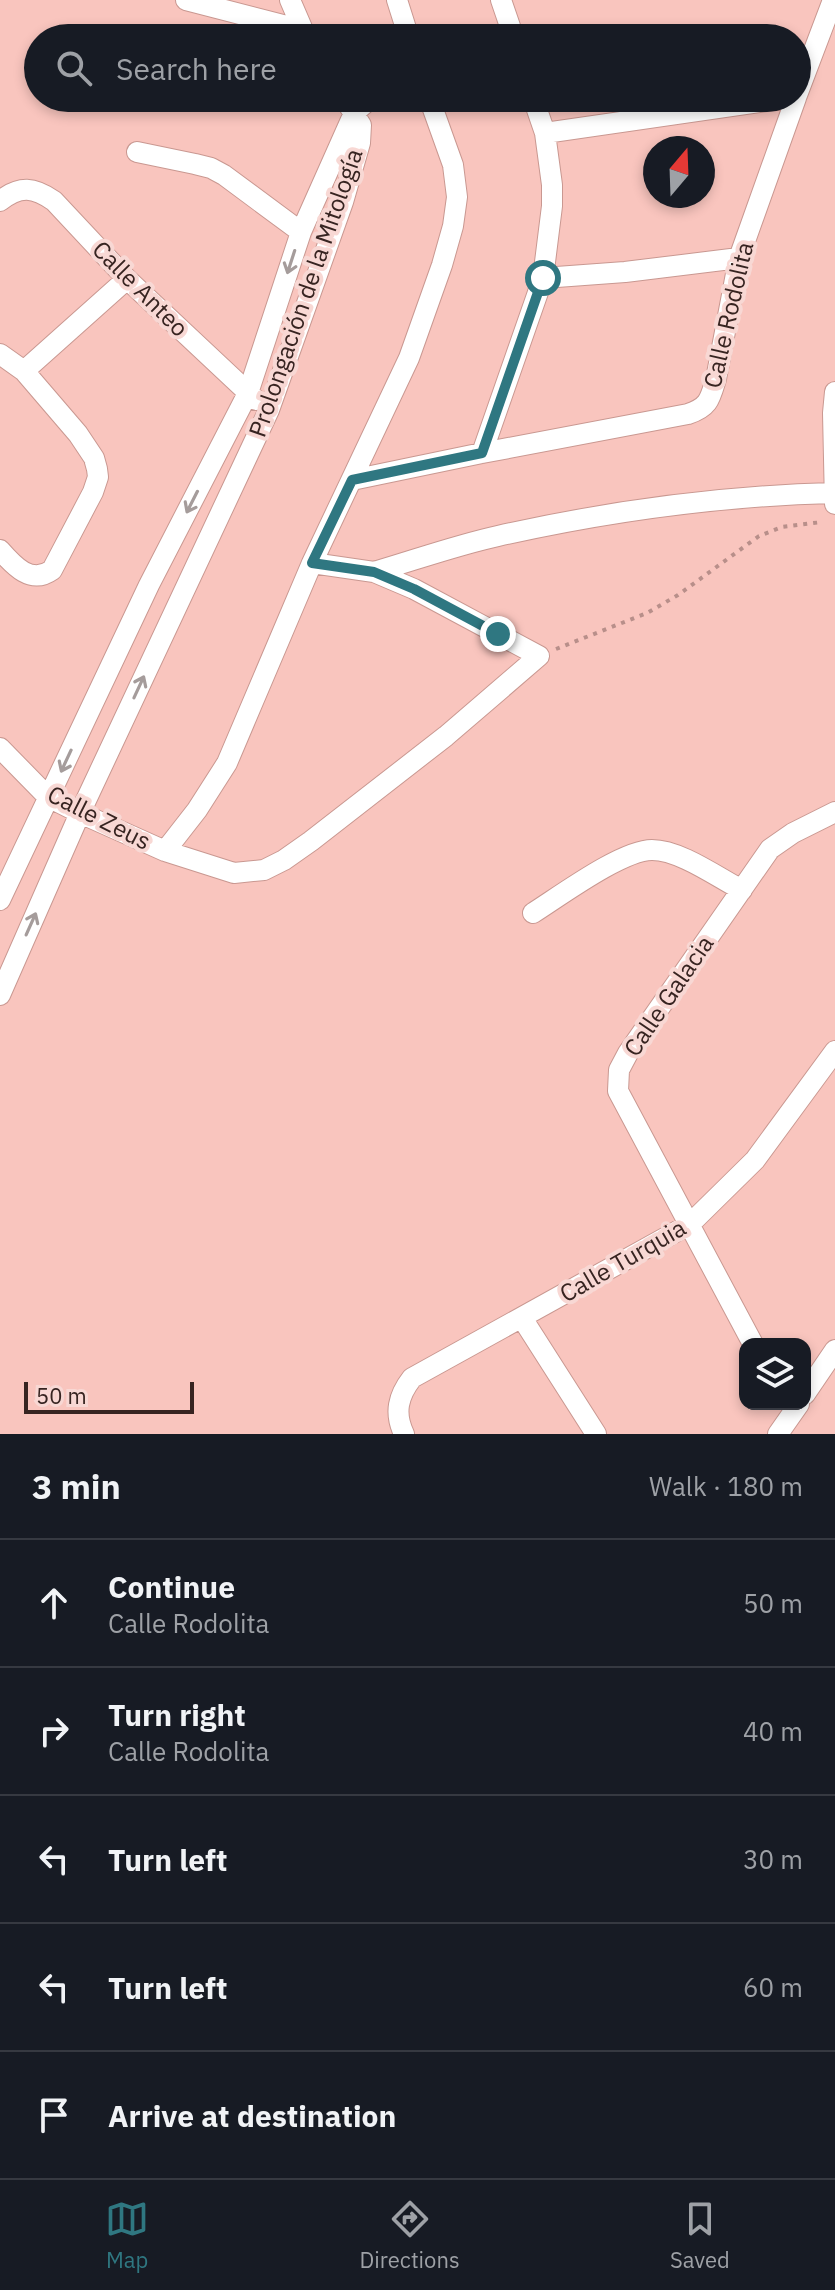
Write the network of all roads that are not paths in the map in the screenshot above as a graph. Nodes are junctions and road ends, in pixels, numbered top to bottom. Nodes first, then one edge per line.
1 (186, 0) edge
2 (290, 0) edge
3 (397, 0) edge
4 (501, 0) edge
5 (833, 0) edge
6 (269, 24) edge
7 (300, 24) edge
8 (405, 24) edge
9 (509, 24) edge
10 (811, 58) edge
11 (347, 112) edge
12 (353, 112) edge
13 (434, 112) edge
14 (538, 112) edge
15 (690, 112) edge
16 (791, 112) edge
17 (545, 133) junction
18 (137, 152) dead end
19 (2, 199) edge
20 (301, 232) junction
21 (739, 258) junction
22 (543, 278) junction
23 (127, 279) junction
24 (0, 354) edge
25 (24, 371) junction
26 (835, 392) edge
27 (248, 393) junction
28 (269, 410) junction
29 (482, 453) junction
30 (352, 480) junction
31 (834, 499) edge
32 (0, 550) edge
33 (312, 563) junction
34 (374, 572) junction
35 (0, 748) edge
36 (48, 797) junction
37 (80, 813) junction
38 (833, 820) edge
39 (165, 851) junction
40 (742, 890) junction
41 (0, 900) edge
42 (533, 913) dead end
43 (0, 995) edge
44 (835, 1051) edge
45 (690, 1224) junction
46 (522, 1318) junction
47 (750, 1338) edge
48 (835, 1350) edge
49 (811, 1385) edge
50 (790, 1410) edge
51 (404, 1434) edge
52 (596, 1434) edge
53 (778, 1434) edge

1 - 6 street
2 - 7 street
3 - 8 street
4 - 9 street
5 - 10 street, Calle Rodolita
11 - 20 street, Prolongación de la Mitología
12 - 28 street, Prolongación de la Mitología
13 - 30 street
14 - 17 street
15 - 17 street
16 - 21 street, Calle Rodolita
17 - 22 street
18 - 20 street
19 - 23 street, Calle Anteo
20 -> 27 street, Prolongación de la Mitología
21 - 22 street
21 - 29 street, Calle Rodolita
22 - 29 street
23 - 25 street
23 - 27 street, Calle Anteo
24 - 25 street
25 - 32 street
26 - 31 street
27 - 28 street, Calle Anteo
27 -> 36 street, Prolongación de la Mitología
37 -> 28 street, Prolongación de la Mitología
29 - 30 street, Calle Rodolita
30 - 33 street
31 - 34 street
33 - 34 street
33 - 39 street
34 - 39 street, Calle Zeus
35 - 36 street, Calle Zeus
36 - 37 street, Calle Zeus
36 - 41 street, Prolongación de la Mitología
37 - 39 street, Calle Zeus
43 -> 37 street, Prolongación de la Mitología
38 - 40 street, Calle Galacia
40 - 42 street
40 - 45 street, Calle Galacia
44 - 45 street, Calle Turquia
45 - 46 street, Calle Turquia
45 - 47 street, Calle Galacia
46 - 51 street, Calle Turquia
46 - 52 street
48 - 49 street
50 - 53 street

